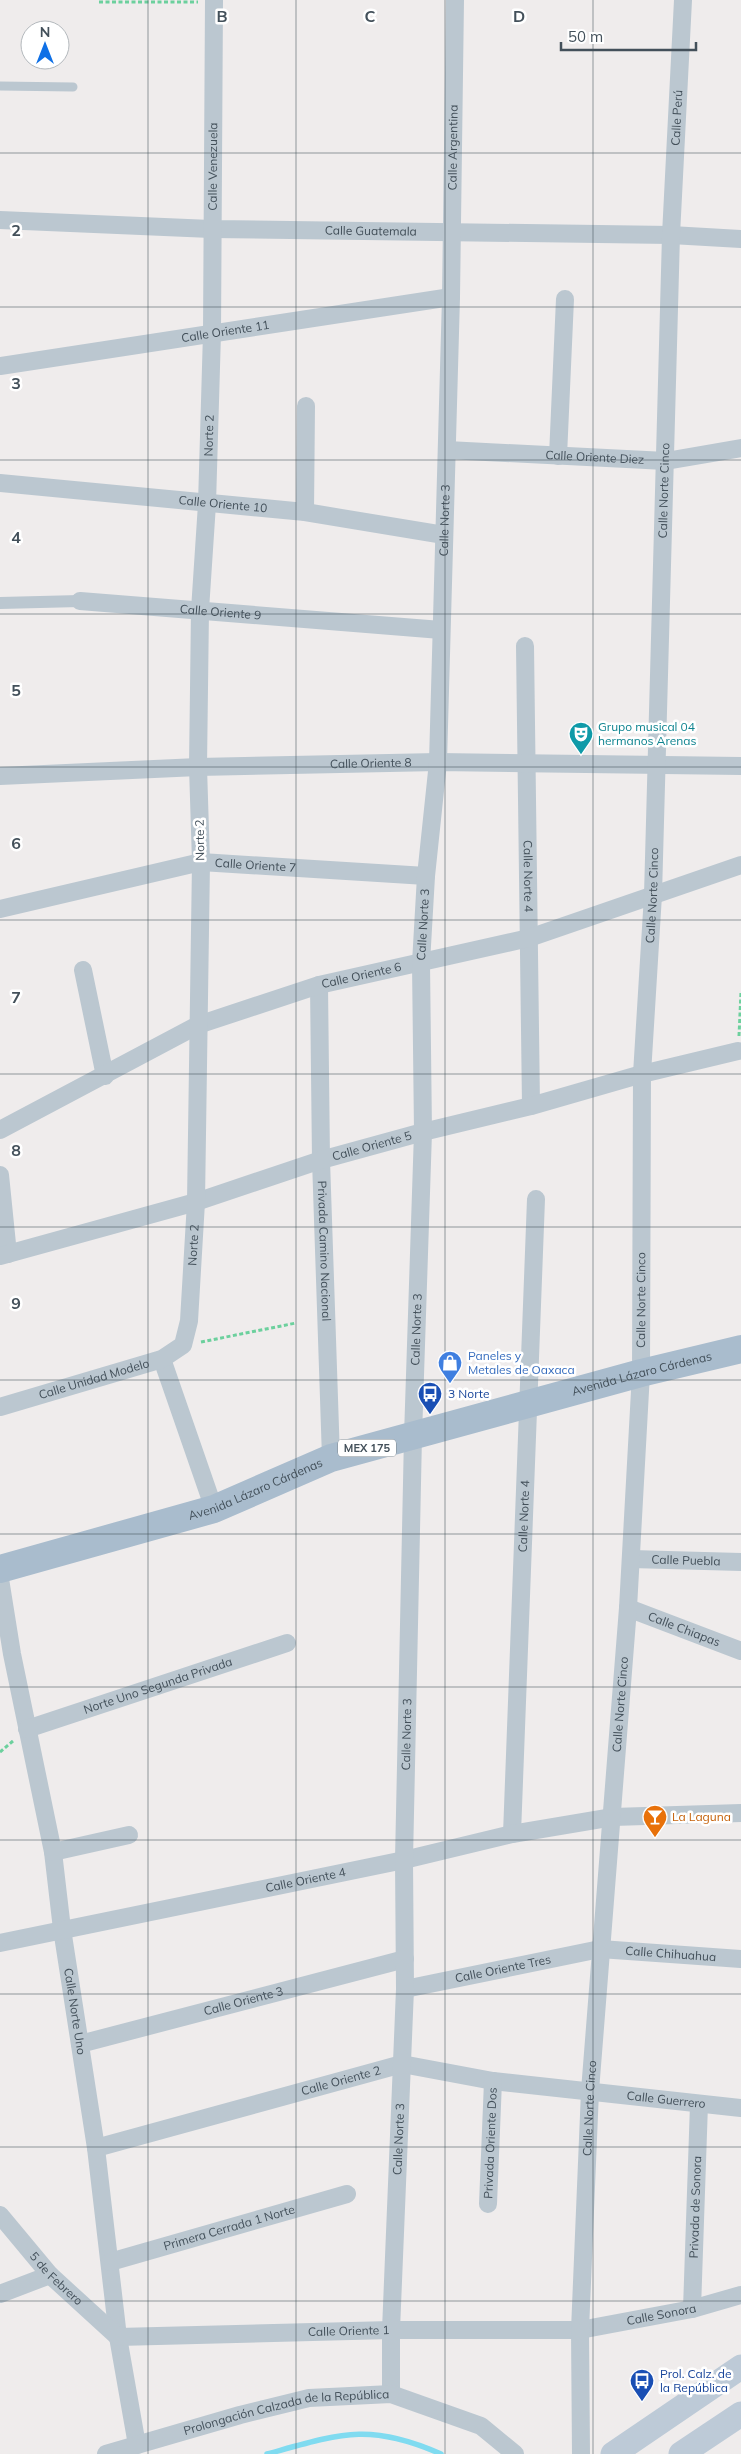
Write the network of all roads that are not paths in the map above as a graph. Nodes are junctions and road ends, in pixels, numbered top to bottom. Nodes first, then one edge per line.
1 (455, 0) edge
2 (683, 0) edge
3 (214, 1) edge
4 (0, 86) edge
5 (73, 87) dead end
6 (0, 220) edge
7 (211, 229) junction
8 (450, 232) junction
9 (670, 235) junction
10 (741, 239) edge
11 (451, 297) junction
12 (565, 299) dead end
13 (212, 333) junction
14 (0, 366) edge
15 (306, 406) dead end
16 (741, 448) edge
17 (447, 450) junction
18 (558, 456) junction
19 (666, 462) junction
20 (0, 483) edge
21 (207, 504) junction
22 (305, 512) junction
23 (444, 535) junction
24 (80, 601) joint
25 (0, 603) edge
26 (200, 610) junction
27 (441, 630) junction
28 (525, 646) dead end
29 (438, 762) junction
30 (526, 763) junction
31 (657, 764) junction
32 (741, 766) edge
33 (198, 767) junction
34 (0, 776) edge
35 (201, 862) junction
36 (741, 865) edge
37 (426, 876) junction
38 (653, 895) junction
39 (0, 909) edge
40 (529, 938) junction
41 (421, 963) junction
42 (83, 970) dead end
43 (319, 984) junction
44 (198, 1025) junction
45 (738, 1051) dead end
46 (642, 1074) junction
47 (105, 1076) junction
48 (531, 1106) junction
49 (0, 1130) edge
50 (423, 1132) junction
51 (321, 1160) junction
52 (0, 1176) edge
53 (536, 1199) dead end
54 (196, 1202) junction
55 (4, 1255) edge
56 (183, 1346) joint
57 (741, 1349) edge
58 (162, 1359) junction
59 (641, 1373) junction
60 (529, 1404) junction
61 (0, 1407) edge
62 (413, 1436) junction
63 (331, 1458) junction
64 (214, 1509) junction
65 (631, 1558) junction
66 (741, 1562) edge
67 (0, 1569) edge
68 (0, 1578) edge
69 (628, 1608) junction
70 (287, 1643) dead end
71 (741, 1651) edge
72 (28, 1728) junction
73 (741, 1814) edge
74 (613, 1817) junction
75 (512, 1834) junction
76 (129, 1835) dead end
77 (52, 1852) junction
78 (404, 1860) junction
79 (62, 1929) junction
80 (0, 1943) edge
81 (600, 1949) junction
82 (405, 1959) junction
83 (741, 1959) edge
84 (405, 1989) junction
85 (80, 2044) junction
86 (402, 2064) junction
87 (493, 2081) junction
88 (590, 2091) junction
89 (699, 2104) junction
90 (741, 2108) edge
91 (96, 2148) junction
92 (347, 2194) dead end
93 (488, 2204) dead end
94 (0, 2215) edge
95 (110, 2262) junction
96 (50, 2275) junction
97 (0, 2294) edge
98 (741, 2295) edge
99 (692, 2309) junction
100 (391, 2330) junction
101 (580, 2330) junction
102 (118, 2337) junction
103 (741, 2368) edge
104 (391, 2394) junction
105 (741, 2414) edge
106 (136, 2445) junction
107 (106, 2454) edge
108 (515, 2454) edge
109 (581, 2454) edge
110 (613, 2454) edge
111 (680, 2454) edge

1 - 8 street, Calle Argentina
2 - 9 street, Calle Perú
3 - 7 street, Calle Venezuela
4 - 5 lane
6 - 7 street, Calle Guatemala
7 - 8 street, Calle Guatemala
7 - 13 street, Calle Venezuela
8 - 9 street, Calle Guatemala
8 - 11 street, Calle Argentina
9 - 10 street, Calle Guatemala
9 - 19 street, Calle Norte Cinco
11 - 13 street, Calle Oriente 11
11 - 17 street, Calle Norte 3
12 - 18 street
13 - 14 street, Calle Oriente 11
13 - 21 street, Norte 2
15 - 22 street
16 - 19 street, Calle Oriente Diez
17 - 18 street, Calle Oriente Diez
17 - 23 street, Calle Norte 3
18 - 19 street, Calle Oriente Diez
19 - 31 street, Calle Norte Cinco
20 - 21 street, Calle Oriente 10
21 - 22 street, Calle Oriente 10
21 - 26 street, Norte 2
22 - 23 street, Calle Oriente 10
23 - 27 street, Calle Norte 3
24 - 25 street, Calle Oriente 9
24 - 26 street, Calle Oriente 9
26 - 27 street, Calle Oriente 9
26 - 33 street, Norte 2
27 - 29 street, Calle Norte 3
28 - 30 street, Calle Norte 4
29 - 30 street, Calle Oriente 8
29 - 33 street, Calle Oriente 8
29 - 37 street, Calle Norte 3
30 - 31 street, Calle Oriente 8
30 - 40 street, Calle Norte 4
31 - 32 street, Calle Oriente 8
31 - 38 street, Calle Norte Cinco
33 - 34 street, Calle Oriente 8
33 - 35 street, Norte 2
35 - 37 street, Calle Oriente 7
35 - 39 street, Calle Oriente 7
35 - 44 street, Norte 2
36 - 38 street, Calle Oriente 6
37 - 41 street, Calle Norte 3
38 - 40 street, Calle Oriente 6
38 - 46 street, Calle Norte Cinco
40 - 41 street, Calle Oriente 6
40 - 48 street, Calle Norte 4
41 - 43 street, Calle Oriente 6
41 - 50 street, Calle Norte 3
42 - 47 street
43 - 44 street, Calle Oriente 6
43 - 51 street, Privada Camino Nacional
44 - 47 street, Calle Oriente 6
44 - 54 street, Norte 2
45 - 46 street, Calle Oriente 5
46 - 48 street, Calle Oriente 5
46 - 59 street, Calle Norte Cinco
47 - 49 street, Calle Oriente 6
48 - 50 street, Calle Oriente 5
50 - 51 street, Calle Oriente 5
50 - 62 street, Calle Norte 3
51 - 54 street, Calle Oriente 5
51 - 63 street, Privada Camino Nacional
52 - 55 street
53 - 60 street, Calle Norte 4
54 - 55 street, Calle Oriente 5
54 - 56 street, Norte 2
56 - 58 street, Calle Unidad Modelo
57 - 59 main road, Avenida Lázaro Cárdenas / MEX 175
58 - 61 street, Calle Unidad Modelo
58 - 64 street
59 - 60 main road, Avenida Lázaro Cárdenas / MEX 175
59 - 65 street, Calle Norte Cinco
60 - 62 main road, Avenida Lázaro Cárdenas / MEX 175
60 - 75 street, Calle Norte 4
62 - 63 main road, Avenida Lázaro Cárdenas / MEX 175
62 - 78 street, Calle Norte 3
63 - 64 main road, Avenida Lázaro Cárdenas / MEX 175
64 - 67 main road, Avenida Lázaro Cárdenas / MEX 175
65 - 66 street, Calle Puebla
65 - 69 street, Calle Norte Cinco
68 - 72 street, Calle Norte Uno
69 - 71 street, Calle Chiapas
69 - 74 street, Calle Norte Cinco
70 - 72 street, Norte Uno Segunda Privada
72 - 77 street, Calle Norte Uno
73 - 74 street, Calle Oriente 4
74 - 75 street, Calle Oriente 4
74 - 81 street, Calle Norte Cinco
75 - 78 street, Calle Oriente 4
76 - 77 street
77 - 79 street, Calle Norte Uno
78 - 79 street, Calle Oriente 4
78 - 82 street, Calle Norte 3
79 - 80 street, Calle Oriente 4
79 - 85 street, Calle Norte Uno
81 - 83 street, Calle Chihuahua
81 - 84 street, Calle Oriente Tres
81 - 88 street, Calle Norte Cinco
82 - 84 street, Calle Norte 3
82 - 85 street, Calle Oriente 3
84 - 86 street, Calle Norte 3
85 - 91 street, Calle Norte Uno
86 - 87 street, Calle Oriente 2
86 - 91 street, Calle Oriente 2
86 - 100 street, Calle Norte 3
87 - 88 street, Calle Oriente 2
87 - 93 street, Privada Oriente Dos
88 - 89 street, Calle Guerrero
88 - 101 street, Calle Norte Cinco
89 - 90 street, Calle Guerrero
89 - 99 street, Privada de Sonora
91 - 95 street, Calle Norte Uno
92 - 95 street, Primera Cerrada 1 Norte
94 - 96 street, 5 de Febrero
95 - 102 street, Calle Norte Uno
96 - 97 street
96 - 102 street, 5 de Febrero
98 - 99 street, Calle Sonora
99 - 101 street, Calle Sonora
100 - 101 street, Calle Oriente 1
100 - 102 street, Calle Oriente 1
100 - 104 street, Calle Norte 3
101 - 109 street, Calle Norte Cinco
102 - 106 street, Calle Norte Uno
103 - 110 main road
104 - 106 street, Prolongación Calzada de la República
104 - 108 street, Prolongación Calzada de la República
105 - 111 main road
106 - 107 street, Prolongación Calzada de la República

